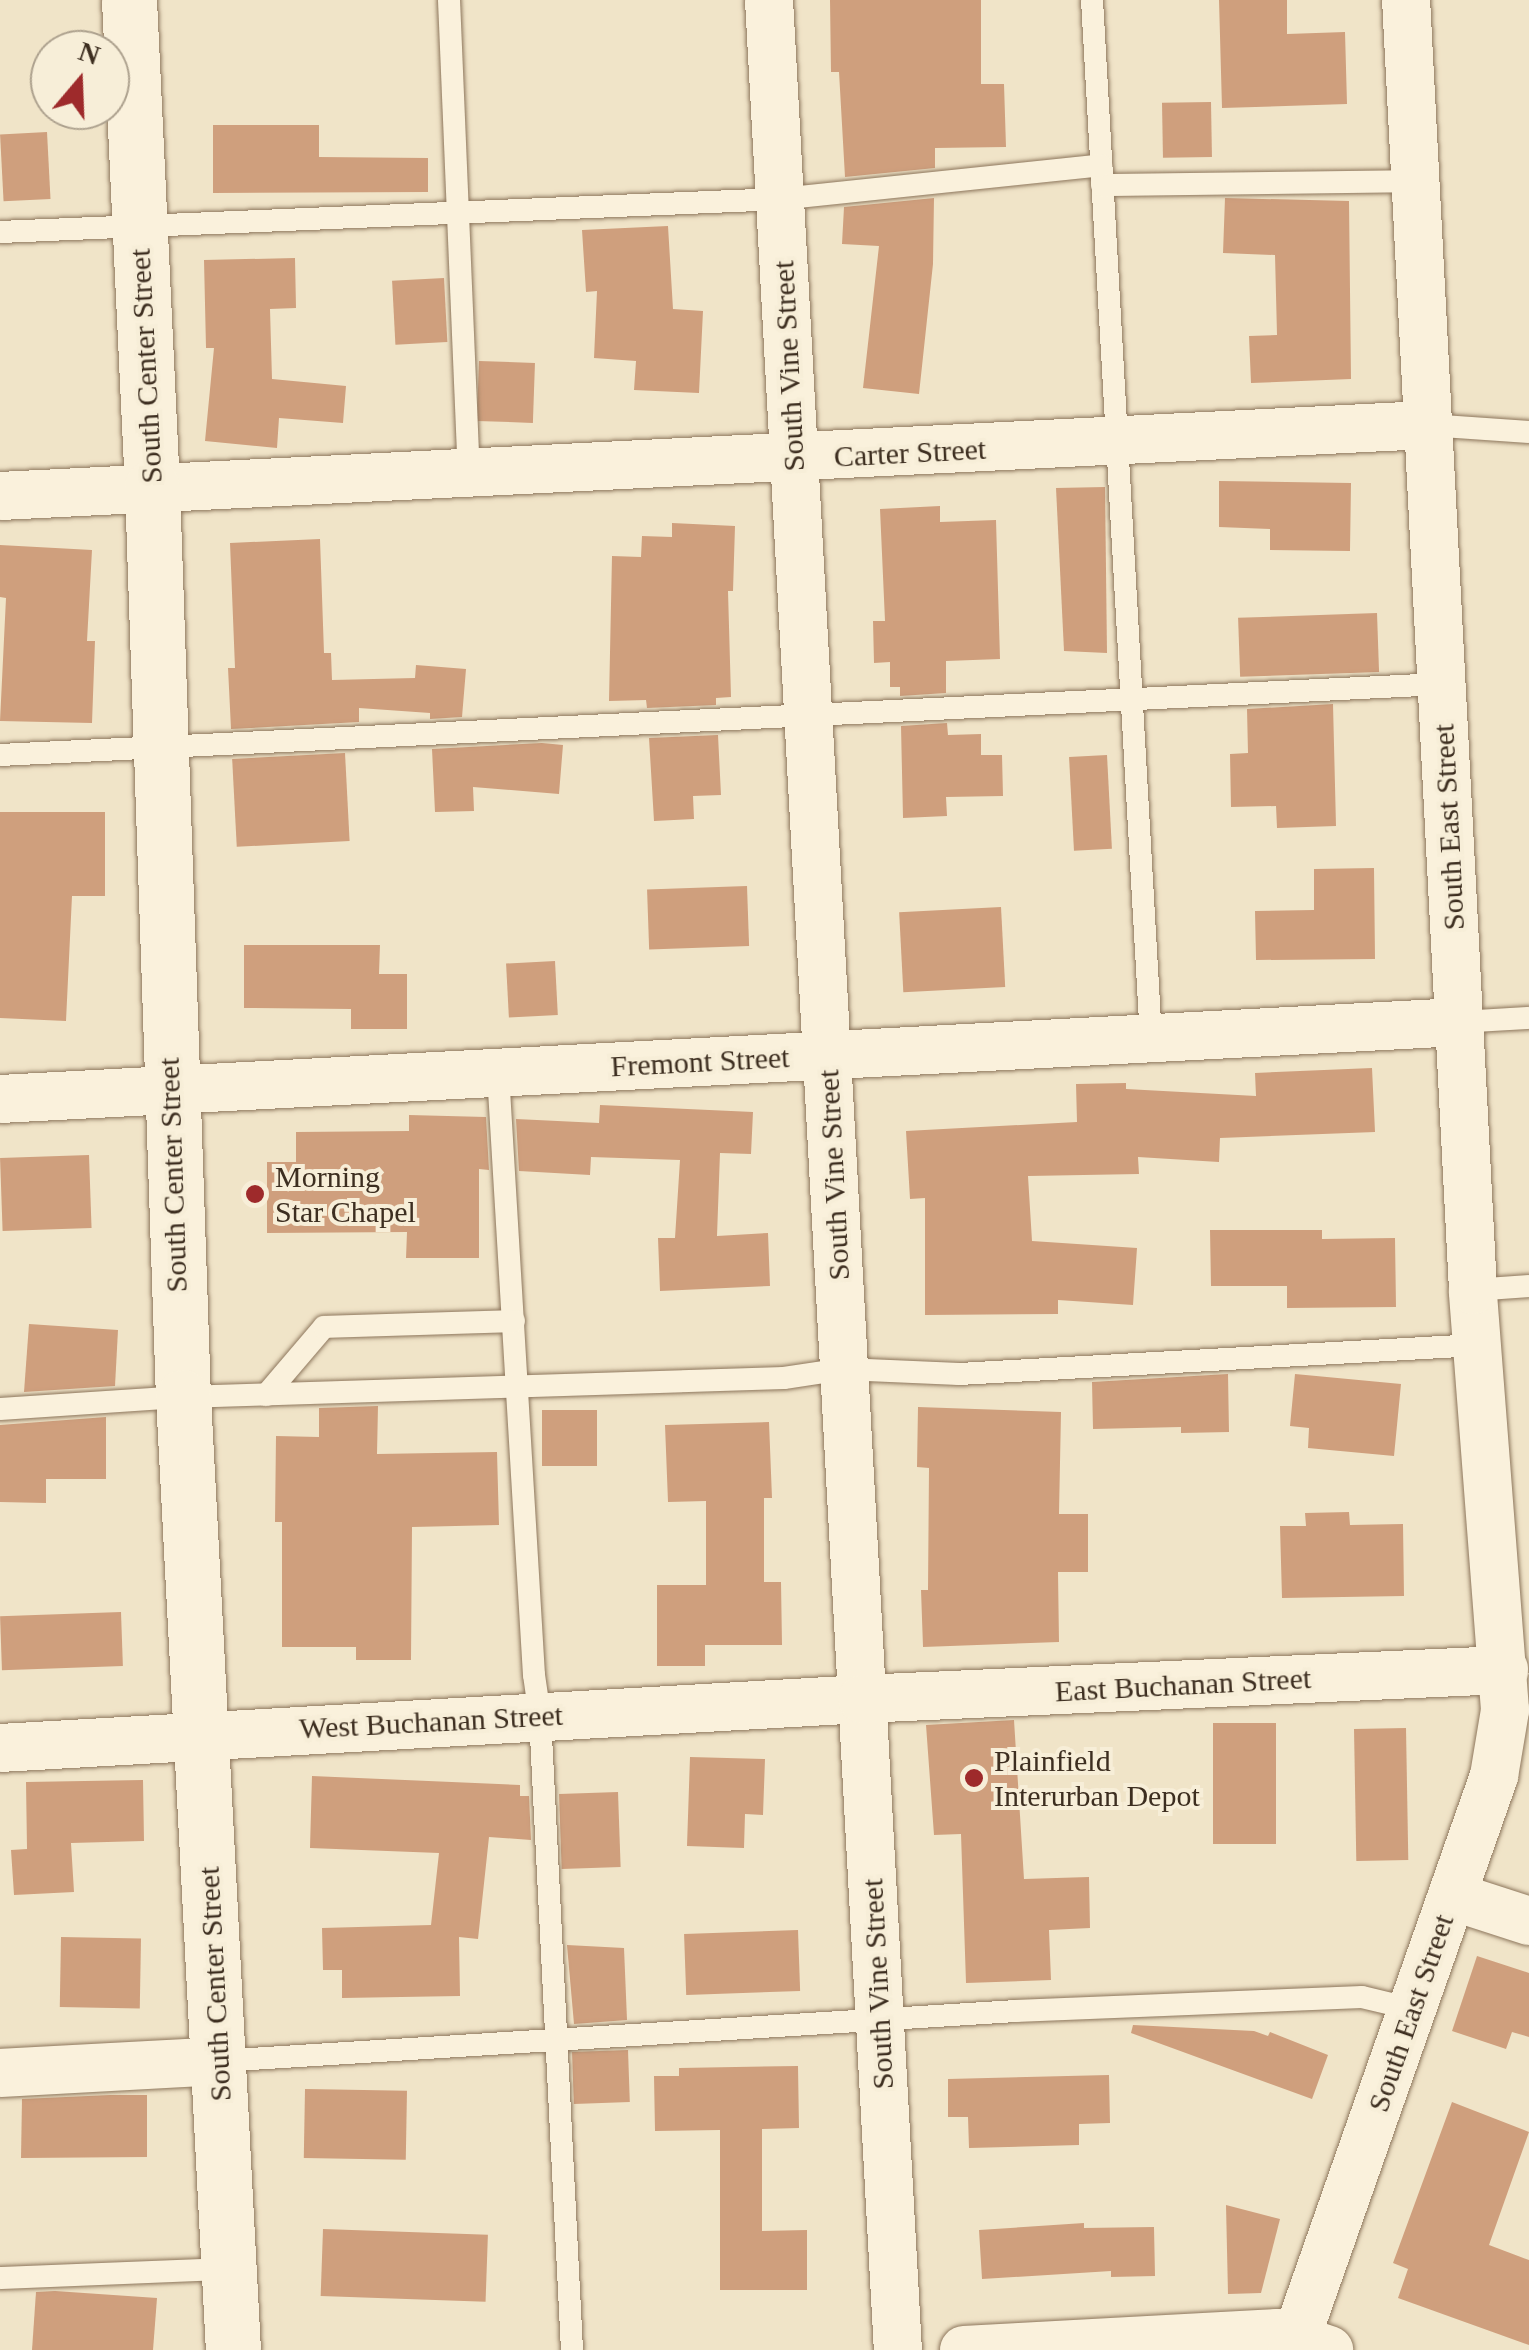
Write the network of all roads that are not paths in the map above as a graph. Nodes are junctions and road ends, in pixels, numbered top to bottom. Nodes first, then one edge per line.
1 (129, 0) edge
2 (448, 0) edge
3 (769, 0) edge
4 (1092, 0) edge
5 (1406, 0) edge
6 (1101, 174) junction
7 (1415, 181) junction
8 (780, 199) junction
9 (458, 212) junction
10 (140, 225) junction
11 (0, 232) edge
12 (1428, 426) junction
13 (1528, 432) edge
14 (1116, 442) junction
15 (794, 459) junction
16 (469, 473) junction
17 (152, 487) junction
18 (0, 496) edge
19 (1441, 684) junction
20 (1131, 701) junction
21 (808, 717) junction
22 (160, 746) junction
23 (0, 755) edge
24 (1529, 1018) edge
25 (1459, 1022) junction
26 (1152, 1039) junction
27 (827, 1056) junction
28 (498, 1073) junction
29 (170, 1090) junction
30 (0, 1099) edge
31 (1529, 1286) edge
32 (1473, 1290) junction
33 (514, 1320) junction
34 (1478, 1345) junction
35 (844, 1370) junction
36 (517, 1387) junction
37 (266, 1395) junction
38 (183, 1397) junction
39 (0, 1409) edge
40 (1512, 1658) edge
41 (862, 1699) junction
42 (540, 1716) junction
43 (202, 1734) junction
44 (0, 1748) edge
45 (1452, 1896) junction
46 (1529, 1921) edge
47 (1412, 2009) junction
48 (880, 2017) junction
49 (556, 2044) junction
50 (219, 2062) junction
51 (0, 2073) edge
52 (229, 2270) junction
53 (0, 2278) edge
54 (1306, 2346) edge
55 (233, 2350) edge
56 (572, 2350) edge
57 (898, 2350) edge
58 (964, 2350) edge

1 - 10 main road, South Center Street
2 - 9 lane
3 - 8 street, South Vine Street
4 - 6 lane
5 - 7 street, South East Street
6 - 7 lane
6 - 8 lane
6 - 14 lane
7 - 12 street, South East Street
8 - 9 lane
8 - 15 street, South Vine Street
9 - 10 lane
9 - 16 lane
10 - 11 lane
10 - 17 main road, South Center Street
12 - 13 lane
12 - 14 street, Carter Street
12 - 19 street, South East Street
14 - 15 street, Carter Street
14 - 20 lane
15 - 16 street, Carter Street
15 - 21 street, South Vine Street
16 - 17 street, Carter Street
17 - 18 street, Carter Street
17 - 22 main road, South Center Street
19 - 20 lane
19 - 25 street, South East Street
20 - 21 lane
20 - 26 lane
21 - 22 lane
21 - 27 street, South Vine Street
22 - 23 lane
22 - 29 main road, South Center Street
24 - 25 lane
25 - 26 street, Fremont Street
25 - 32 street, South East Street
26 - 27 street, Fremont Street
27 - 28 street, Fremont Street
27 - 35 street, South Vine Street
28 - 29 street, Fremont Street
28 - 33 lane
29 - 30 street, Fremont Street
29 - 38 main road, South Center Street
31 - 32 lane
32 - 34 street, South East Street
33 - 36 lane
33 - 37 lane
34 - 35 lane
34 - 40 street, South East Street
35 - 36 lane
35 - 41 street, South Vine Street
36 - 37 lane
36 - 42 lane
37 - 38 lane
38 - 39 lane
38 - 43 main road, South Center Street
40 - 41 street, East Buchanan Street
40 - 45 street, South East Street
41 - 42 street, West Buchanan Street
41 - 48 street, South Vine Street
42 - 43 street, West Buchanan Street
42 - 49 lane
43 - 44 street, West Buchanan Street
43 - 50 main road, South Center Street
45 - 46 street
45 - 47 street, South East Street
47 - 48 lane
47 - 54 street, South East Street
48 - 49 lane
48 - 57 street, South Vine Street
49 - 50 lane
49 - 56 lane
50 - 51 street
50 - 52 main road, South Center Street
52 - 53 lane
52 - 55 main road, South Center Street
54 - 58 street

